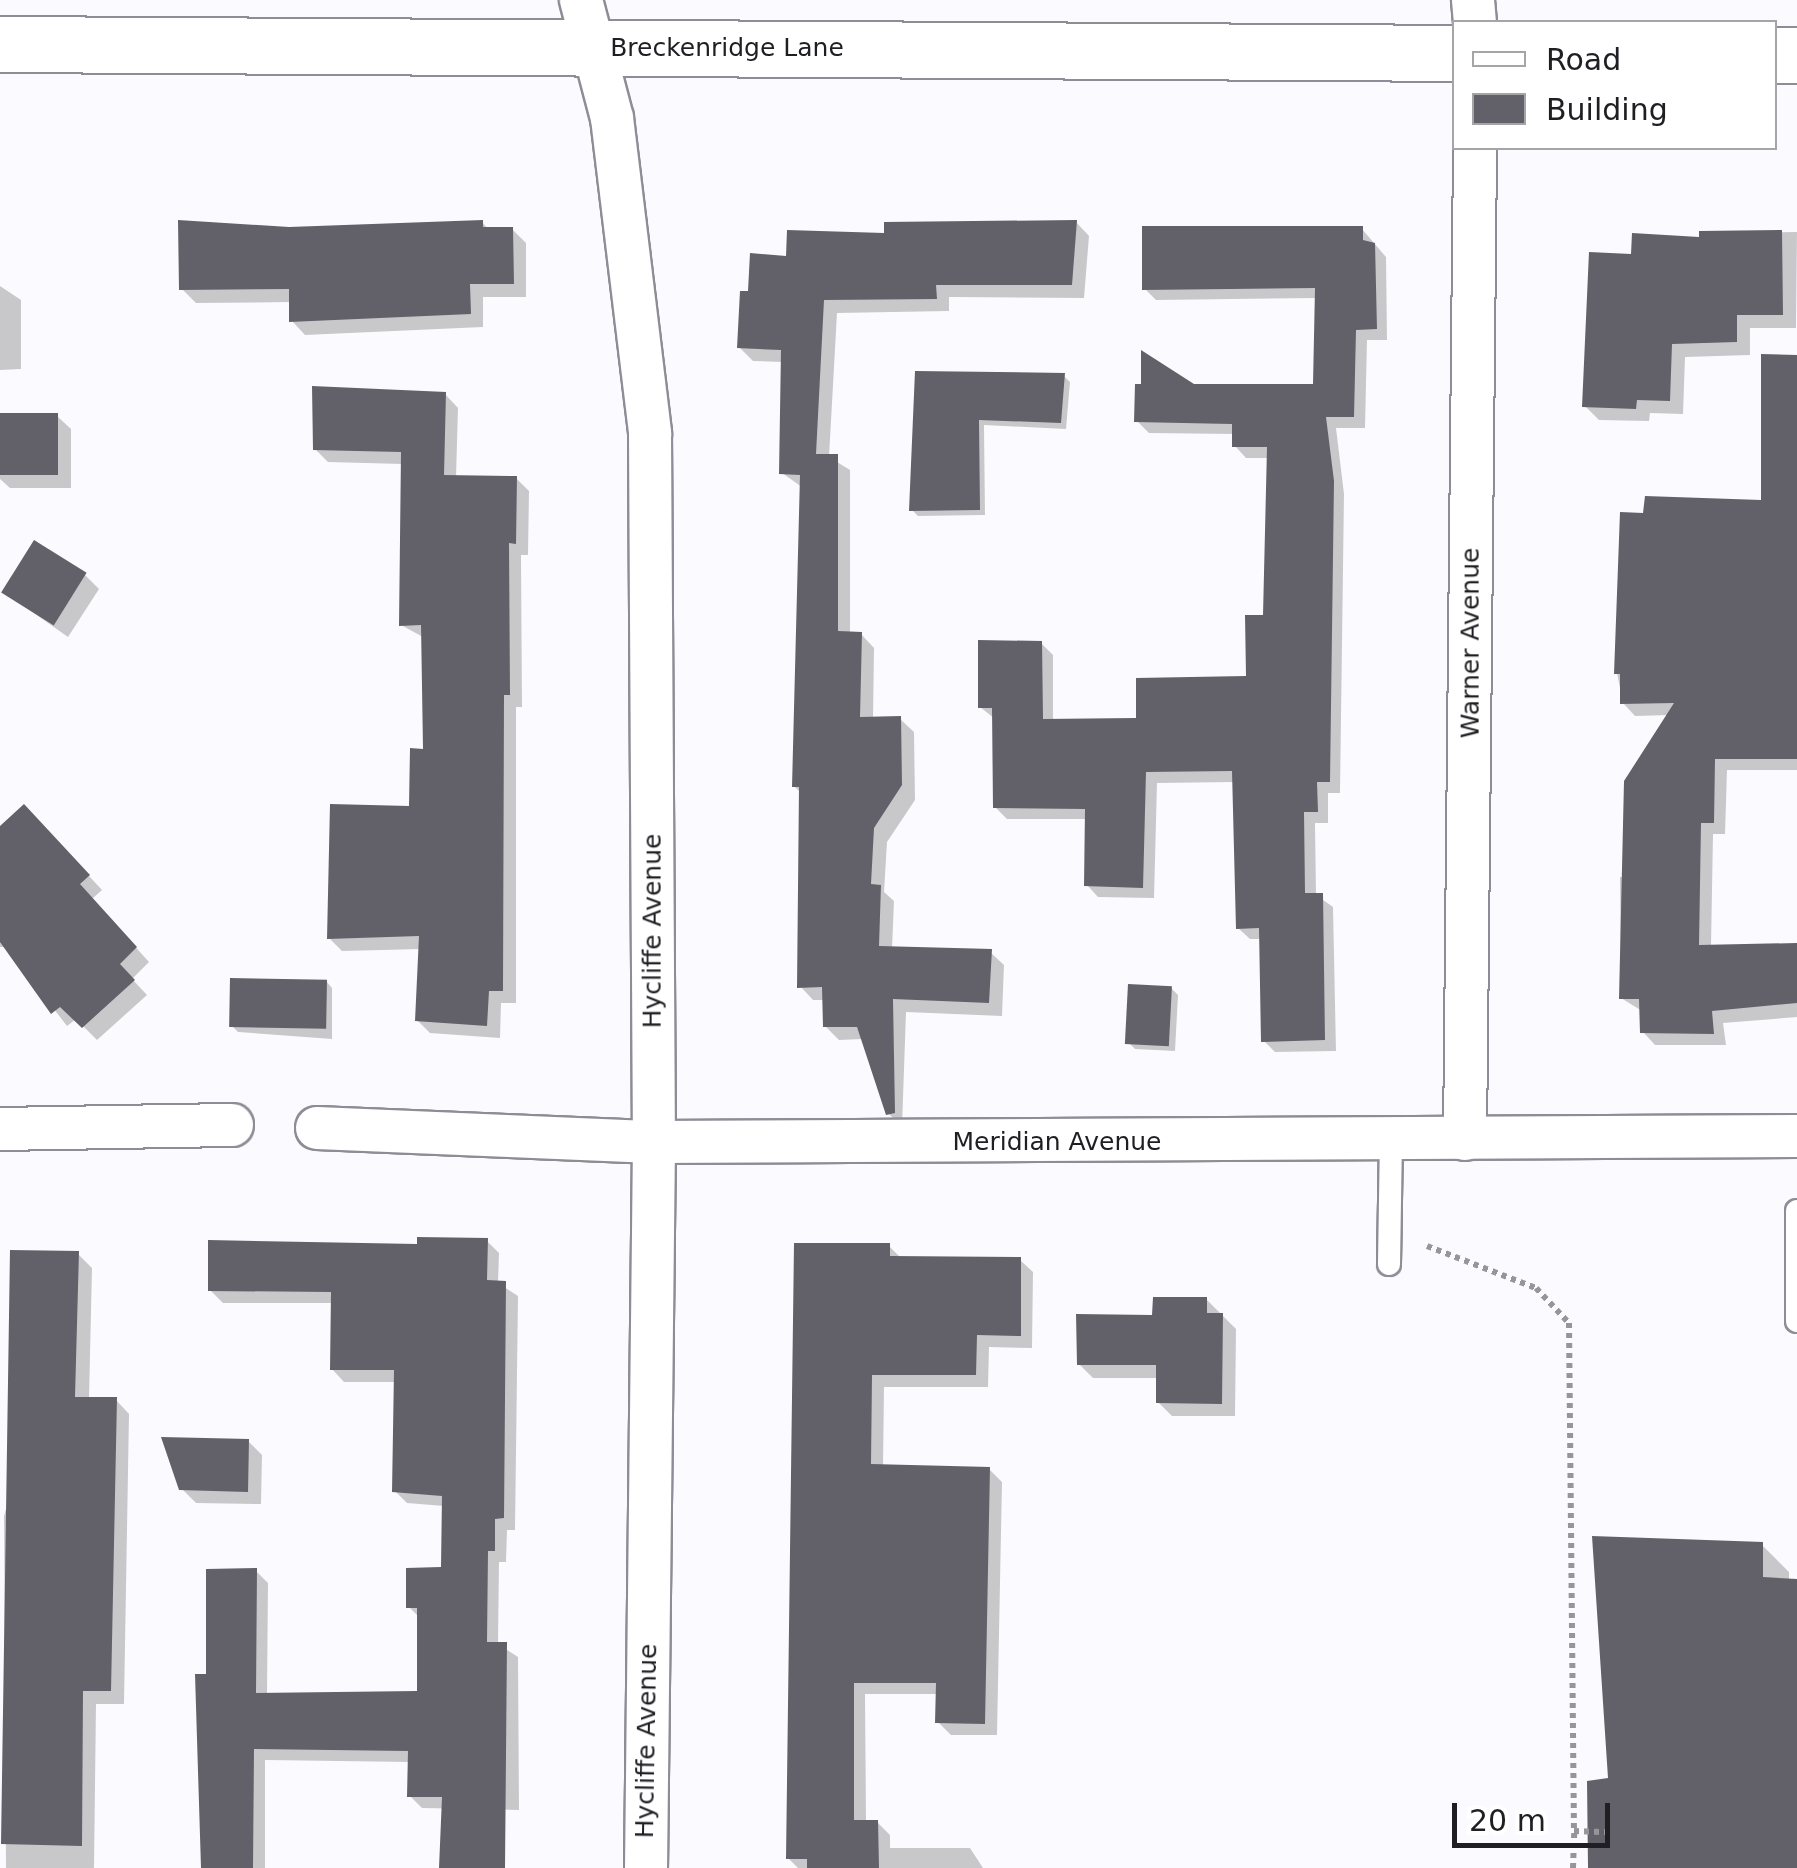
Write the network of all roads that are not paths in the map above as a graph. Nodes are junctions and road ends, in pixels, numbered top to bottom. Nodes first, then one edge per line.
1 (588, 24) edge
2 (0, 44) edge
3 (1452, 53) edge
4 (1476, 150) edge
5 (232, 1125) dead end
6 (0, 1128) edge
7 (318, 1128) dead end
8 (1797, 1136) edge
9 (1464, 1139) junction
10 (654, 1142) junction
11 (1391, 1143) junction
12 (1797, 1211) edge
13 (1389, 1264) dead end
14 (1797, 1321) edge
15 (646, 1868) edge

1 - 2 main road, Breckenridge Lane
1 - 3 main road, Breckenridge Lane
1 - 10 street, Hycliffe Avenue
4 - 9 street, Warner Avenue
5 - 6 street
7 - 10 street, Meridian Avenue
8 - 9 street, Meridian Avenue
9 - 11 street, Meridian Avenue
10 - 11 street, Meridian Avenue
10 - 15 street, Hycliffe Avenue
11 - 13 lane
12 - 14 lane

